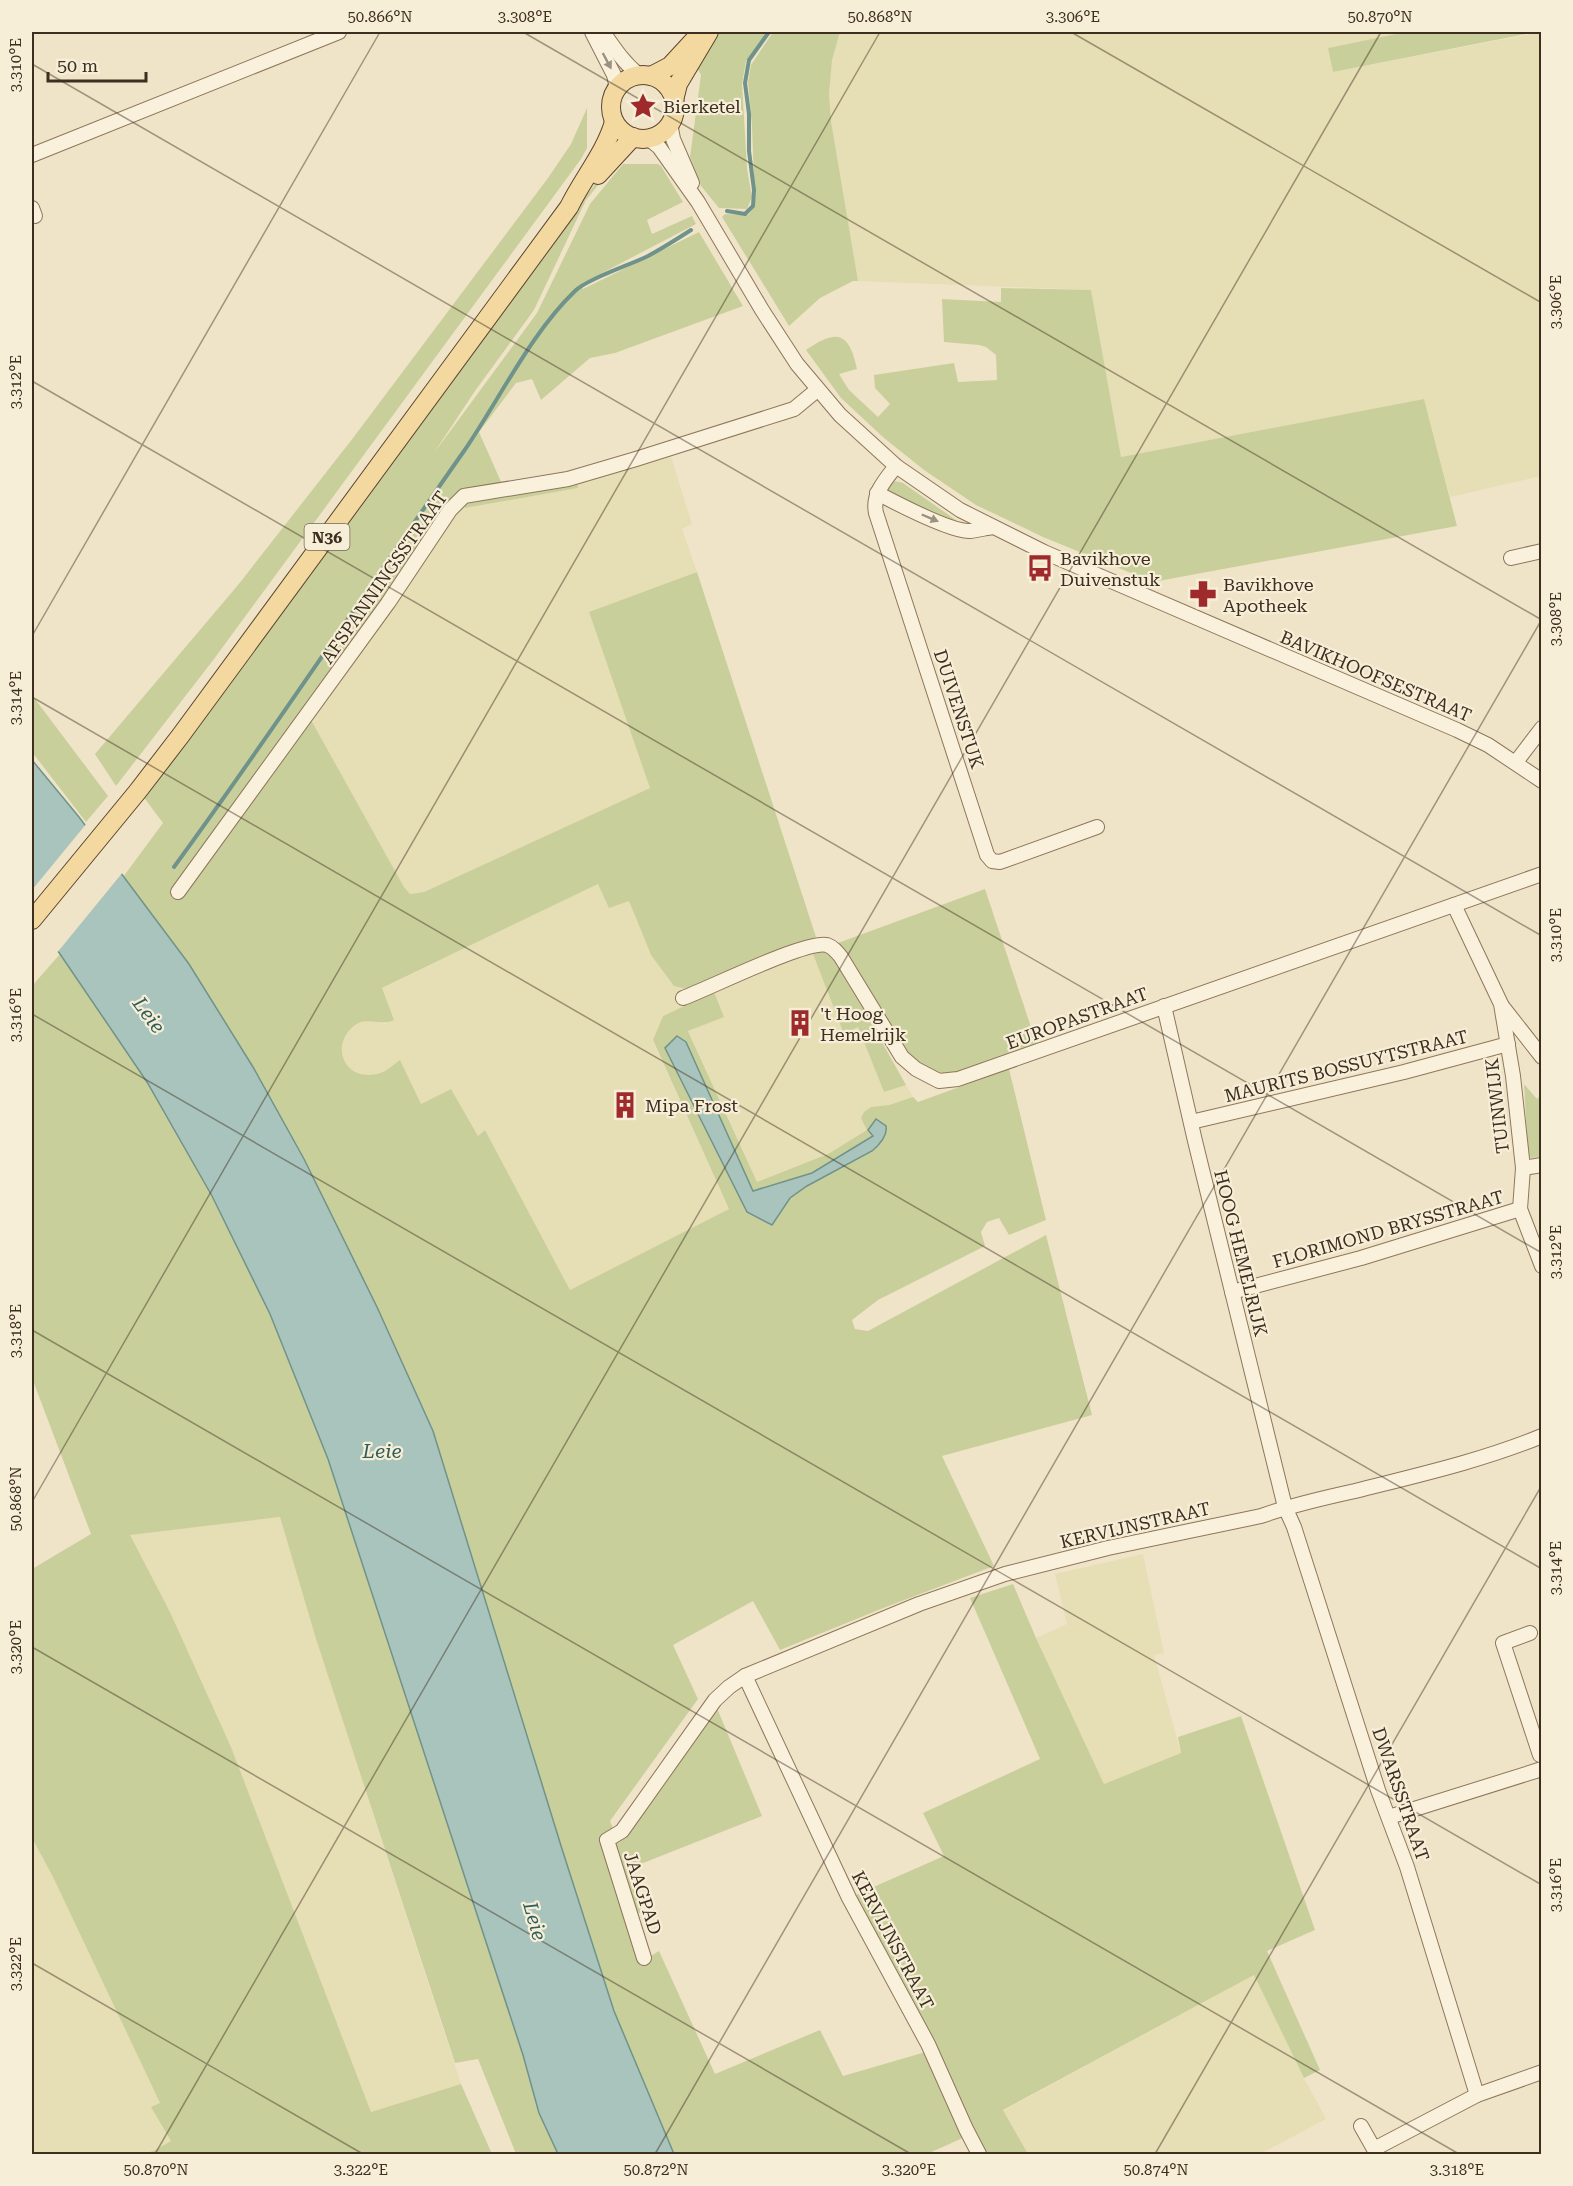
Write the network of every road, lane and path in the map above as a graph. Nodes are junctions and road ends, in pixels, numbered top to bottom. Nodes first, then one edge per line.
1 (339, 32) edge
2 (592, 32) edge
3 (603, 32) edge
4 (701, 32) edge
5 (709, 32) edge
6 (645, 75) junction
7 (617, 88) junction
8 (674, 100) junction
9 (614, 122) junction
10 (670, 123) junction
11 (640, 138) junction
12 (32, 155) edge
13 (698, 202) junction
14 (569, 207) junction
15 (817, 390) junction
16 (896, 466) junction
17 (878, 493) junction
18 (993, 527) junction
19 (1542, 551) edge
20 (1511, 558) dead end
21 (1542, 729) edge
22 (1516, 762) junction
23 (1542, 780) edge
24 (1097, 827) dead end
25 (1542, 874) edge
26 (178, 892) dead end
27 (1454, 905) junction
28 (32, 920) edge
29 (683, 998) dead end
30 (1501, 1004) junction
31 (1164, 1006) junction
32 (1508, 1044) junction
33 (1542, 1057) edge
34 (1191, 1122) junction
35 (1542, 1165) edge
36 (1523, 1168) junction
37 (1520, 1209) junction
38 (1542, 1266) edge
39 (1232, 1292) junction
40 (1542, 1436) edge
41 (1285, 1507) junction
42 (1530, 1633) dead end
43 (745, 1676) junction
44 (1537, 1731) edge
45 (1541, 1762) edge
46 (1389, 1817) junction
47 (607, 1840) joint
48 (644, 1958) dead end
49 (1542, 2072) edge
50 (1477, 2095) junction
51 (1361, 2126) dead end
52 (979, 2154) edge

1 - 12 street
2 -> 7 street
3 - 6 street
4 - 6 main road
5 - 8 main road
6 - 7 main road
6 - 8 main road
7 - 9 main road, N36
8 - 10 main road
9 - 11 main road
9 - 14 main road, N36
10 - 11 main road, N36
10 - 13 street, BAVIKHOOFSESTRAAT
11 - 13 street, BAVIKHOOFSESTRAAT
11 - 14 main road, N36
13 - 15 street, BAVIKHOOFSESTRAAT
14 - 28 main road, N36
15 - 16 street, BAVIKHOOFSESTRAAT
15 - 26 street, AFSPANNINGSSTRAAT
16 - 17 street
16 - 18 street, BAVIKHOOFSESTRAAT
17 -> 18 street
17 - 24 street, DUIVENSTUK
18 - 22 street, BAVIKHOOFSESTRAAT
19 - 20 street
21 - 22 street
22 - 23 street, BAVIKHOOFSESTRAAT
25 - 27 street, EUROPASTRAAT
27 - 30 street, TUINWIJK
27 - 31 street, EUROPASTRAAT
29 - 31 street, EUROPASTRAAT
30 - 32 street, TUINWIJK
30 - 33 street, TUINWIJK
31 - 34 street, HOOG HEMELRIJK
32 - 34 street, MAURITS BOSSUYTSTRAAT
32 - 36 street, TUINWIJK
34 - 39 street, HOOG HEMELRIJK
35 - 36 street, TUINWIJK
36 - 37 street, TUINWIJK
37 - 38 street, TUINWIJK
37 - 39 street, FLORIMOND BRYSSTRAAT
39 - 41 street, HOOG HEMELRIJK
40 - 41 street, KERVIJNSTRAAT
41 - 43 street, KERVIJNSTRAAT
41 - 46 street, DWARSSTRAAT
42 - 44 street
43 - 47 street, KERVIJNSTRAAT
43 - 52 street, KERVIJNSTRAAT
44 - 45 street
45 - 46 street
46 - 50 street, DWARSSTRAAT
47 - 48 street, JAAGPAD
49 - 50 street
50 - 51 street

